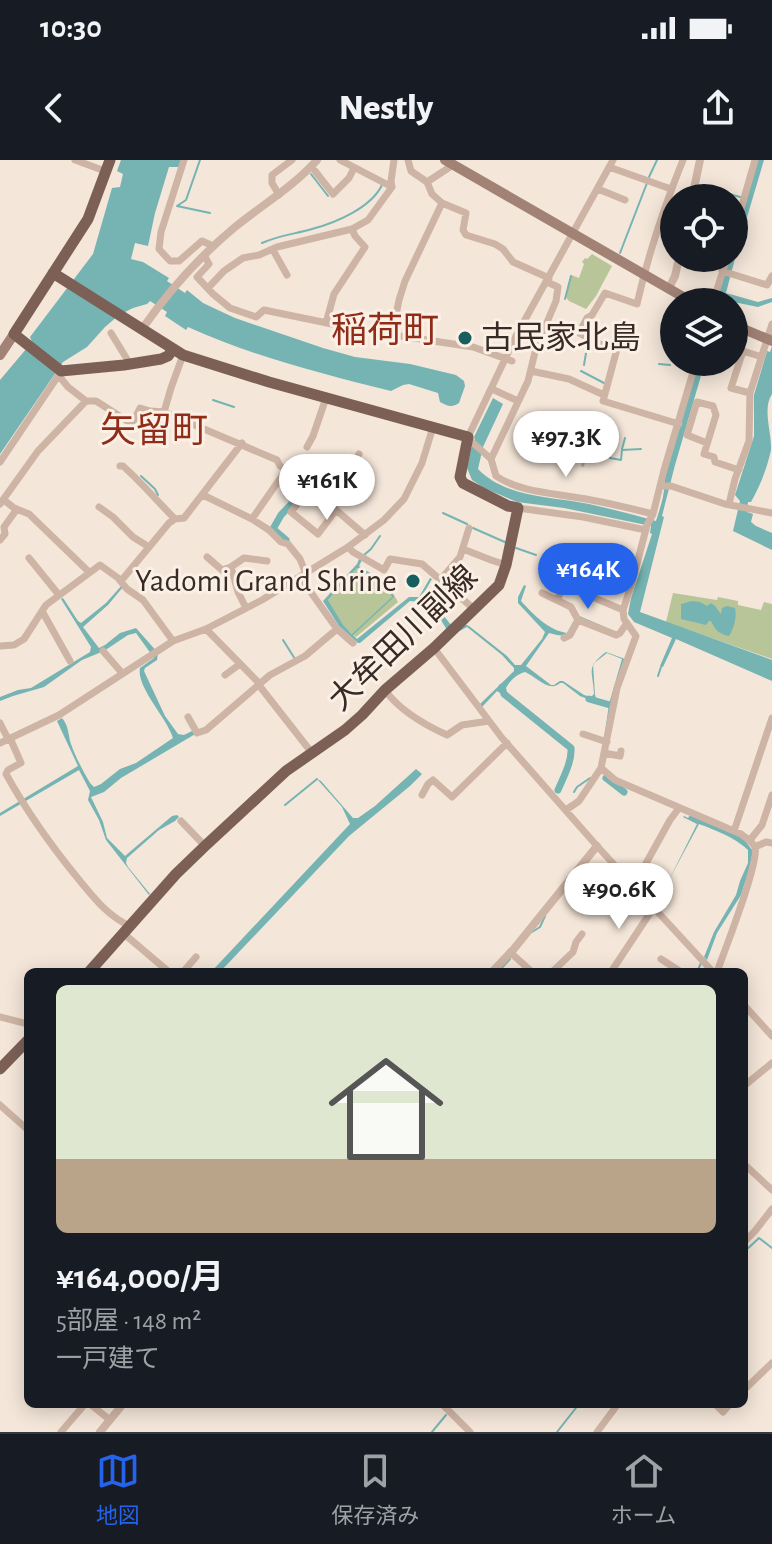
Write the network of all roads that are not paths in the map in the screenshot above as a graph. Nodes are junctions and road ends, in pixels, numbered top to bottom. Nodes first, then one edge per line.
1 (75, 160) edge
2 (184, 160) edge
3 (292, 160) edge
4 (317, 160) edge
5 (340, 160) edge
6 (394, 160) edge
7 (408, 160) edge
8 (683, 160) edge
9 (700, 160) edge
10 (755, 160) edge
11 (449, 162) edge
12 (108, 166) edge
13 (614, 166) edge
14 (354, 168) junction
15 (315, 171) dead end
16 (427, 182) junction
17 (673, 184) edge
18 (695, 184) edge
19 (748, 184) edge
20 (660, 185) edge
21 (392, 187) junction
22 (599, 189) junction
23 (279, 195) junction
24 (625, 200) dead end
25 (441, 206) junction
26 (660, 224) edge
27 (352, 229) junction
28 (573, 234) junction
29 (213, 246) junction
30 (273, 250) junction
31 (204, 255) junction
32 (676, 272) edge
33 (726, 272) joint
34 (53, 273) junction
35 (287, 275) dead end
36 (644, 275) junction
37 (772, 276) edge
38 (548, 280) junction
39 (208, 288) junction
40 (669, 288) joint
41 (719, 288) edge
42 (326, 323) junction
43 (772, 324) edge
44 (138, 326) junction
45 (748, 331) edge
46 (111, 333) dead end
47 (15, 335) junction
48 (392, 335) junction
49 (770, 341) edge
50 (178, 352) junction
51 (0, 355) edge
52 (762, 357) junction
53 (509, 360) junction
54 (130, 364) junction
55 (531, 371) junction
56 (60, 373) junction
57 (692, 376) edge
58 (492, 389) junction
59 (750, 393) junction
60 (604, 395) junction
61 (326, 398) junction
62 (86, 401) junction
63 (518, 401) junction
64 (164, 412) junction
65 (679, 424) junction
66 (433, 427) junction
67 (470, 440) junction
68 (242, 443) junction
69 (707, 443) junction
70 (307, 447) dead end
71 (359, 454) dead end
72 (491, 459) junction
73 (0, 462) edge
74 (120, 466) dead end
75 (286, 470) junction
76 (739, 470) junction
77 (308, 486) junction
78 (664, 486) junction
79 (203, 495) junction
80 (2, 502) edge
81 (328, 503) junction
82 (732, 505) junction
83 (99, 507) dead end
84 (15, 508) junction
85 (518, 508) junction
86 (336, 510) junction
87 (772, 513) edge
88 (175, 519) junction
89 (252, 519) junction
90 (650, 522) junction
91 (469, 528) dead end
92 (365, 535) junction
93 (0, 540) edge
94 (149, 547) junction
95 (348, 547) junction
96 (463, 549) junction
97 (207, 557) dead end
98 (29, 558) dead end
99 (267, 561) dead end
100 (506, 565) junction
101 (231, 567) junction
102 (89, 572) junction
103 (303, 576) junction
104 (441, 579) junction
105 (122, 583) junction
106 (542, 593) dead end
107 (59, 595) junction
108 (557, 600) junction
109 (246, 608) junction
110 (474, 609) junction
111 (623, 610) junction
112 (42, 611) junction
113 (577, 618) junction
114 (627, 623) junction
115 (335, 627) junction
116 (206, 629) junction
117 (564, 638) dead end
118 (173, 641) junction
119 (353, 643) dead end
120 (0, 646) edge
121 (434, 648) junction
122 (103, 651) dead end
123 (70, 661) dead end
124 (240, 664) junction
125 (122, 673) junction
126 (225, 675) dead end
127 (258, 682) junction
128 (385, 690) junction
129 (188, 717) dead end
130 (772, 718) edge
131 (489, 721) junction
132 (0, 723) edge
133 (583, 734) dead end
134 (6, 740) edge
135 (603, 741) junction
136 (507, 743) junction
137 (621, 751) dead end
138 (312, 753) junction
139 (604, 753) junction
140 (601, 768) junction
141 (422, 795) dead end
142 (772, 795) edge
143 (564, 808) junction
144 (679, 808) junction
145 (181, 821) dead end
146 (762, 825) junction
147 (772, 826) edge
148 (729, 832) junction
149 (752, 843) junction
150 (772, 843) edge
151 (205, 846) junction
152 (597, 846) junction
153 (634, 885) junction
154 (654, 907) junction
155 (126, 930) junction
156 (582, 934) dead end
157 (510, 952) junction
158 (196, 957) dead end
159 (661, 959) dead end
160 (709, 967) edge
161 (93, 968) edge
162 (165, 968) edge
163 (186, 968) edge
164 (496, 968) edge
165 (528, 968) edge
166 (556, 968) edge
167 (614, 968) edge
168 (675, 968) edge
169 (748, 1009) edge
170 (0, 1017) edge
171 (24, 1023) edge
172 (772, 1036) edge
173 (24, 1044) edge
174 (772, 1063) edge
175 (0, 1069) edge
176 (748, 1083) edge
177 (0, 1105) edge
178 (24, 1126) edge
179 (748, 1168) edge
180 (772, 1190) edge
181 (772, 1209) edge
182 (748, 1238) edge
183 (772, 1363) edge
184 (748, 1386) edge
185 (84, 1408) edge
186 (94, 1408) edge
187 (120, 1408) edge
188 (446, 1408) edge
189 (615, 1408) edge
190 (110, 1420) junction
191 (61, 1432) edge
192 (100, 1432) edge
193 (470, 1432) edge
194 (597, 1432) edge

1 - 12 street
2 - 29 street
3 - 23 street
4 - 23 street
5 - 14 street
6 - 21 street
7 - 16 street
8 - 17 street
9 - 18 street
10 - 19 street
11 - 16 street
11 - 28 main road
12 - 34 main road
13 - 20 street
13 - 22 street
14 - 15 street
14 - 21 street
16 - 25 street
21 - 27 street
22 - 24 street
22 - 28 street
23 - 29 street
25 - 38 street
25 - 48 street
26 - 36 street
27 - 30 street
27 - 42 street
28 - 36 main road
28 - 38 street
29 - 31 street
30 - 35 street
30 - 39 street
31 - 39 street
31 - 44 street
32 - 40 street
33 - 37 street
33 - 41 street
34 - 44 main road
34 - 47 main road
36 - 40 main road
36 - 60 street
38 - 53 street
38 - 55 street
39 - 42 street
42 - 48 street
43 - 49 street
44 - 50 main road
45 - 49 main road
46 - 54 street
47 - 51 main road
47 - 56 main road
48 - 53 street
49 - 52 street
50 - 54 main road
50 - 61 main road
50 - 64 street
52 - 59 street
52 - 59 street
53 - 58 street
54 - 56 main road
55 - 60 street
55 - 63 street
56 - 62 street
56 - 73 street
57 - 65 street
58 - 63 street
58 - 67 street
59 - 76 street
60 - 65 street
61 - 66 main road
61 - 70 street
62 - 64 street
62 - 80 street
63 - 72 street
64 - 68 street
65 - 78 street
66 - 67 main road
66 - 92 street
67 - 72 street
67 - 85 main road
68 - 75 street
68 - 79 street
69 - 69 street
69 - 76 street
71 - 81 street
72 - 90 street
74 - 88 street
75 - 77 street
75 - 89 street
76 - 82 street
77 - 81 street
77 - 86 street
78 - 82 street
78 - 90 street
79 - 88 street
79 - 89 street
80 - 84 street
81 - 86 street
82 - 87 street
83 - 94 street
84 - 93 street
84 - 102 street
85 - 90 street
85 - 100 main road, 大牟田川副線
86 - 92 street
88 - 94 street
89 - 103 street
90 - 111 street
91 - 96 street
92 - 95 street
94 - 105 street
95 - 103 street
95 - 104 street
96 - 100 street
96 - 104 street
97 - 101 street
98 - 107 street
99 - 101 street
100 - 110 main road, 大牟田川副線
101 - 109 street
102 - 105 street
102 - 107 street
103 - 109 street
103 - 115 street
104 - 110 street
105 - 118 street
106 - 108 street
107 - 112 street
108 - 111 street
108 - 113 street
109 - 116 street
110 - 121 main road, 大牟田川副線
111 - 114 street
112 - 120 street
112 - 123 street
113 - 114 street
113 - 117 street
114 - 135 street
115 - 119 street
115 - 127 street
116 - 118 street
116 - 124 street
118 - 125 street
121 - 128 main road, 大牟田川副線
121 - 131 street
122 - 125 street
124 - 126 street
124 - 127 street
125 - 134 street
127 - 129 street
127 - 138 street
128 - 131 street
128 - 138 main road, 大牟田川副線
130 - 148 street
131 - 136 street
132 - 134 street
133 - 135 street
134 - 155 street
135 - 139 street
136 - 141 street
136 - 143 street
137 - 139 street
138 - 151 main road, 大牟田川副線
139 - 140 street
140 - 143 street
140 - 144 street
142 - 146 street
143 - 152 street
144 - 148 street
144 - 153 street
145 - 151 street
146 - 147 street
146 - 149 street
148 - 149 street
149 - 150 street
149 - 160 street
151 - 155 main road, 大牟田川副線
152 - 153 street
152 - 157 street
153 - 154 street
154 - 160 street
154 - 167 street
155 - 161 main road, 大牟田川副線
155 - 162 street
156 - 166 street
157 - 164 street
157 - 165 street
158 - 163 street
159 - 168 street
169 - 172 street
170 - 171 street
173 - 175 main road
174 - 176 street
177 - 178 street
179 - 180 street
181 - 182 street
183 - 184 street
185 - 191 street
186 - 190 street
187 - 190 street
188 - 193 street
189 - 194 street
190 - 192 street

